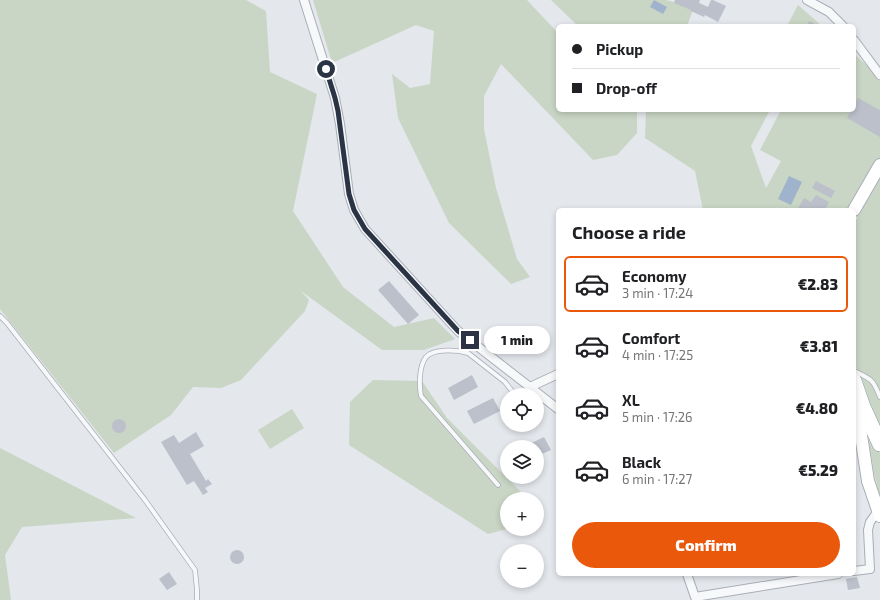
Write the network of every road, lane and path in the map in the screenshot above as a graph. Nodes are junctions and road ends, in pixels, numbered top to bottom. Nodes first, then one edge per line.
1 (304, 0) edge
2 (807, 0) edge
3 (841, 24) edge
4 (856, 43) edge
5 (880, 75) edge
6 (880, 165) edge
7 (855, 208) edge
8 (0, 316) edge
9 (856, 372) edge
10 (556, 375) edge
11 (510, 388) edge
12 (527, 388) edge
13 (536, 388) edge
14 (856, 388) edge
15 (880, 397) edge
16 (544, 400) edge
17 (856, 406) edge
18 (556, 408) edge
19 (880, 444) edge
20 (498, 486) dead end
21 (879, 513) edge
22 (856, 571) edge
23 (688, 576) edge
24 (826, 576) edge
25 (197, 600) edge

1 - 12 street
2 - 3 street
4 - 5 street
6 - 7 main road
8 - 25 lane
9 - 15 lane
10 - 13 street
11 - 20 lane
14 - 19 highway
16 - 18 street
17 - 21 main road
21 - 22 street
23 - 24 street

